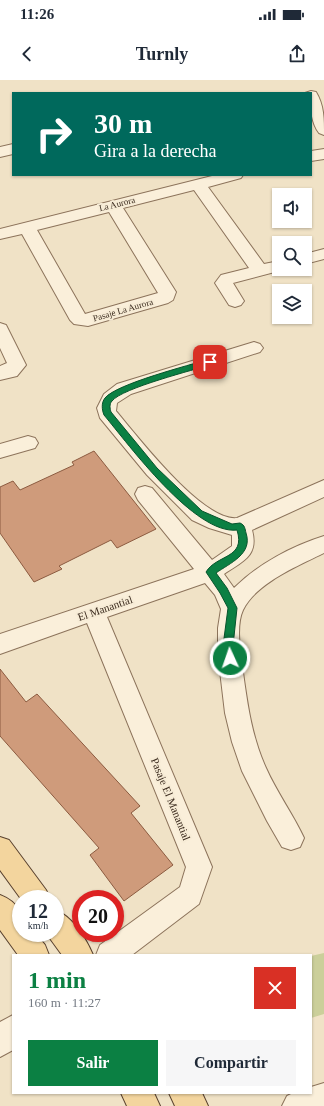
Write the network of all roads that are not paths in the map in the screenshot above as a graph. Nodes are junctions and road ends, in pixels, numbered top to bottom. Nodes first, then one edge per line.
1 (324, 87) edge
2 (309, 90) edge
3 (312, 98) edge
4 (324, 130) edge
5 (12, 149) edge
6 (0, 152) edge
7 (324, 154) edge
8 (312, 156) edge
9 (231, 176) edge
10 (198, 184) junction
11 (113, 205) junction
12 (27, 227) junction
13 (0, 234) edge
14 (324, 254) edge
15 (312, 257) edge
16 (272, 268) edge
17 (260, 271) junction
18 (235, 302) dead end
19 (0, 329) edge
20 (254, 348) dead end
21 (0, 373) edge
22 (28, 443) dead end
23 (0, 451) edge
24 (324, 488) edge
25 (146, 494) dead end
26 (240, 526) junction
27 (324, 544) edge
28 (210, 572) junction
29 (232, 608) junction
30 (94, 612) junction
31 (0, 644) edge
32 (291, 838) dead end
33 (0, 849) edge
34 (30, 890) edge
35 (0, 908) edge
36 (64, 935) edge
37 (34, 954) edge
38 (78, 954) edge
39 (111, 954) edge
40 (12, 1030) edge
41 (0, 1043) edge
42 (137, 1094) edge
43 (185, 1094) edge
44 (324, 1098) edge
45 (145, 1106) edge
46 (193, 1106) edge
47 (297, 1106) edge

1 - 2 street
3 - 4 street
5 - 6 street
7 - 8 street
9 - 10 street, La Aurora
10 - 11 street, La Aurora
10 - 17 street
11 - 12 street, La Aurora
11 - 12 street, Pasaje La Aurora
12 - 13 street, La Aurora
14 - 15 street
16 - 17 street
17 - 18 street
19 - 21 street
20 - 26 street
22 - 23 street
24 - 26 street
25 - 28 street
26 - 28 street, El Manantial
27 - 29 street
28 - 29 street
28 - 30 street, El Manantial
29 - 32 street
30 - 31 street, El Manantial
30 - 39 street, Pasaje El Manantial
33 - 34 main road
35 - 37 main road
36 - 38 main road
40 - 41 street
42 - 45 main road
43 - 46 main road
44 - 47 street

